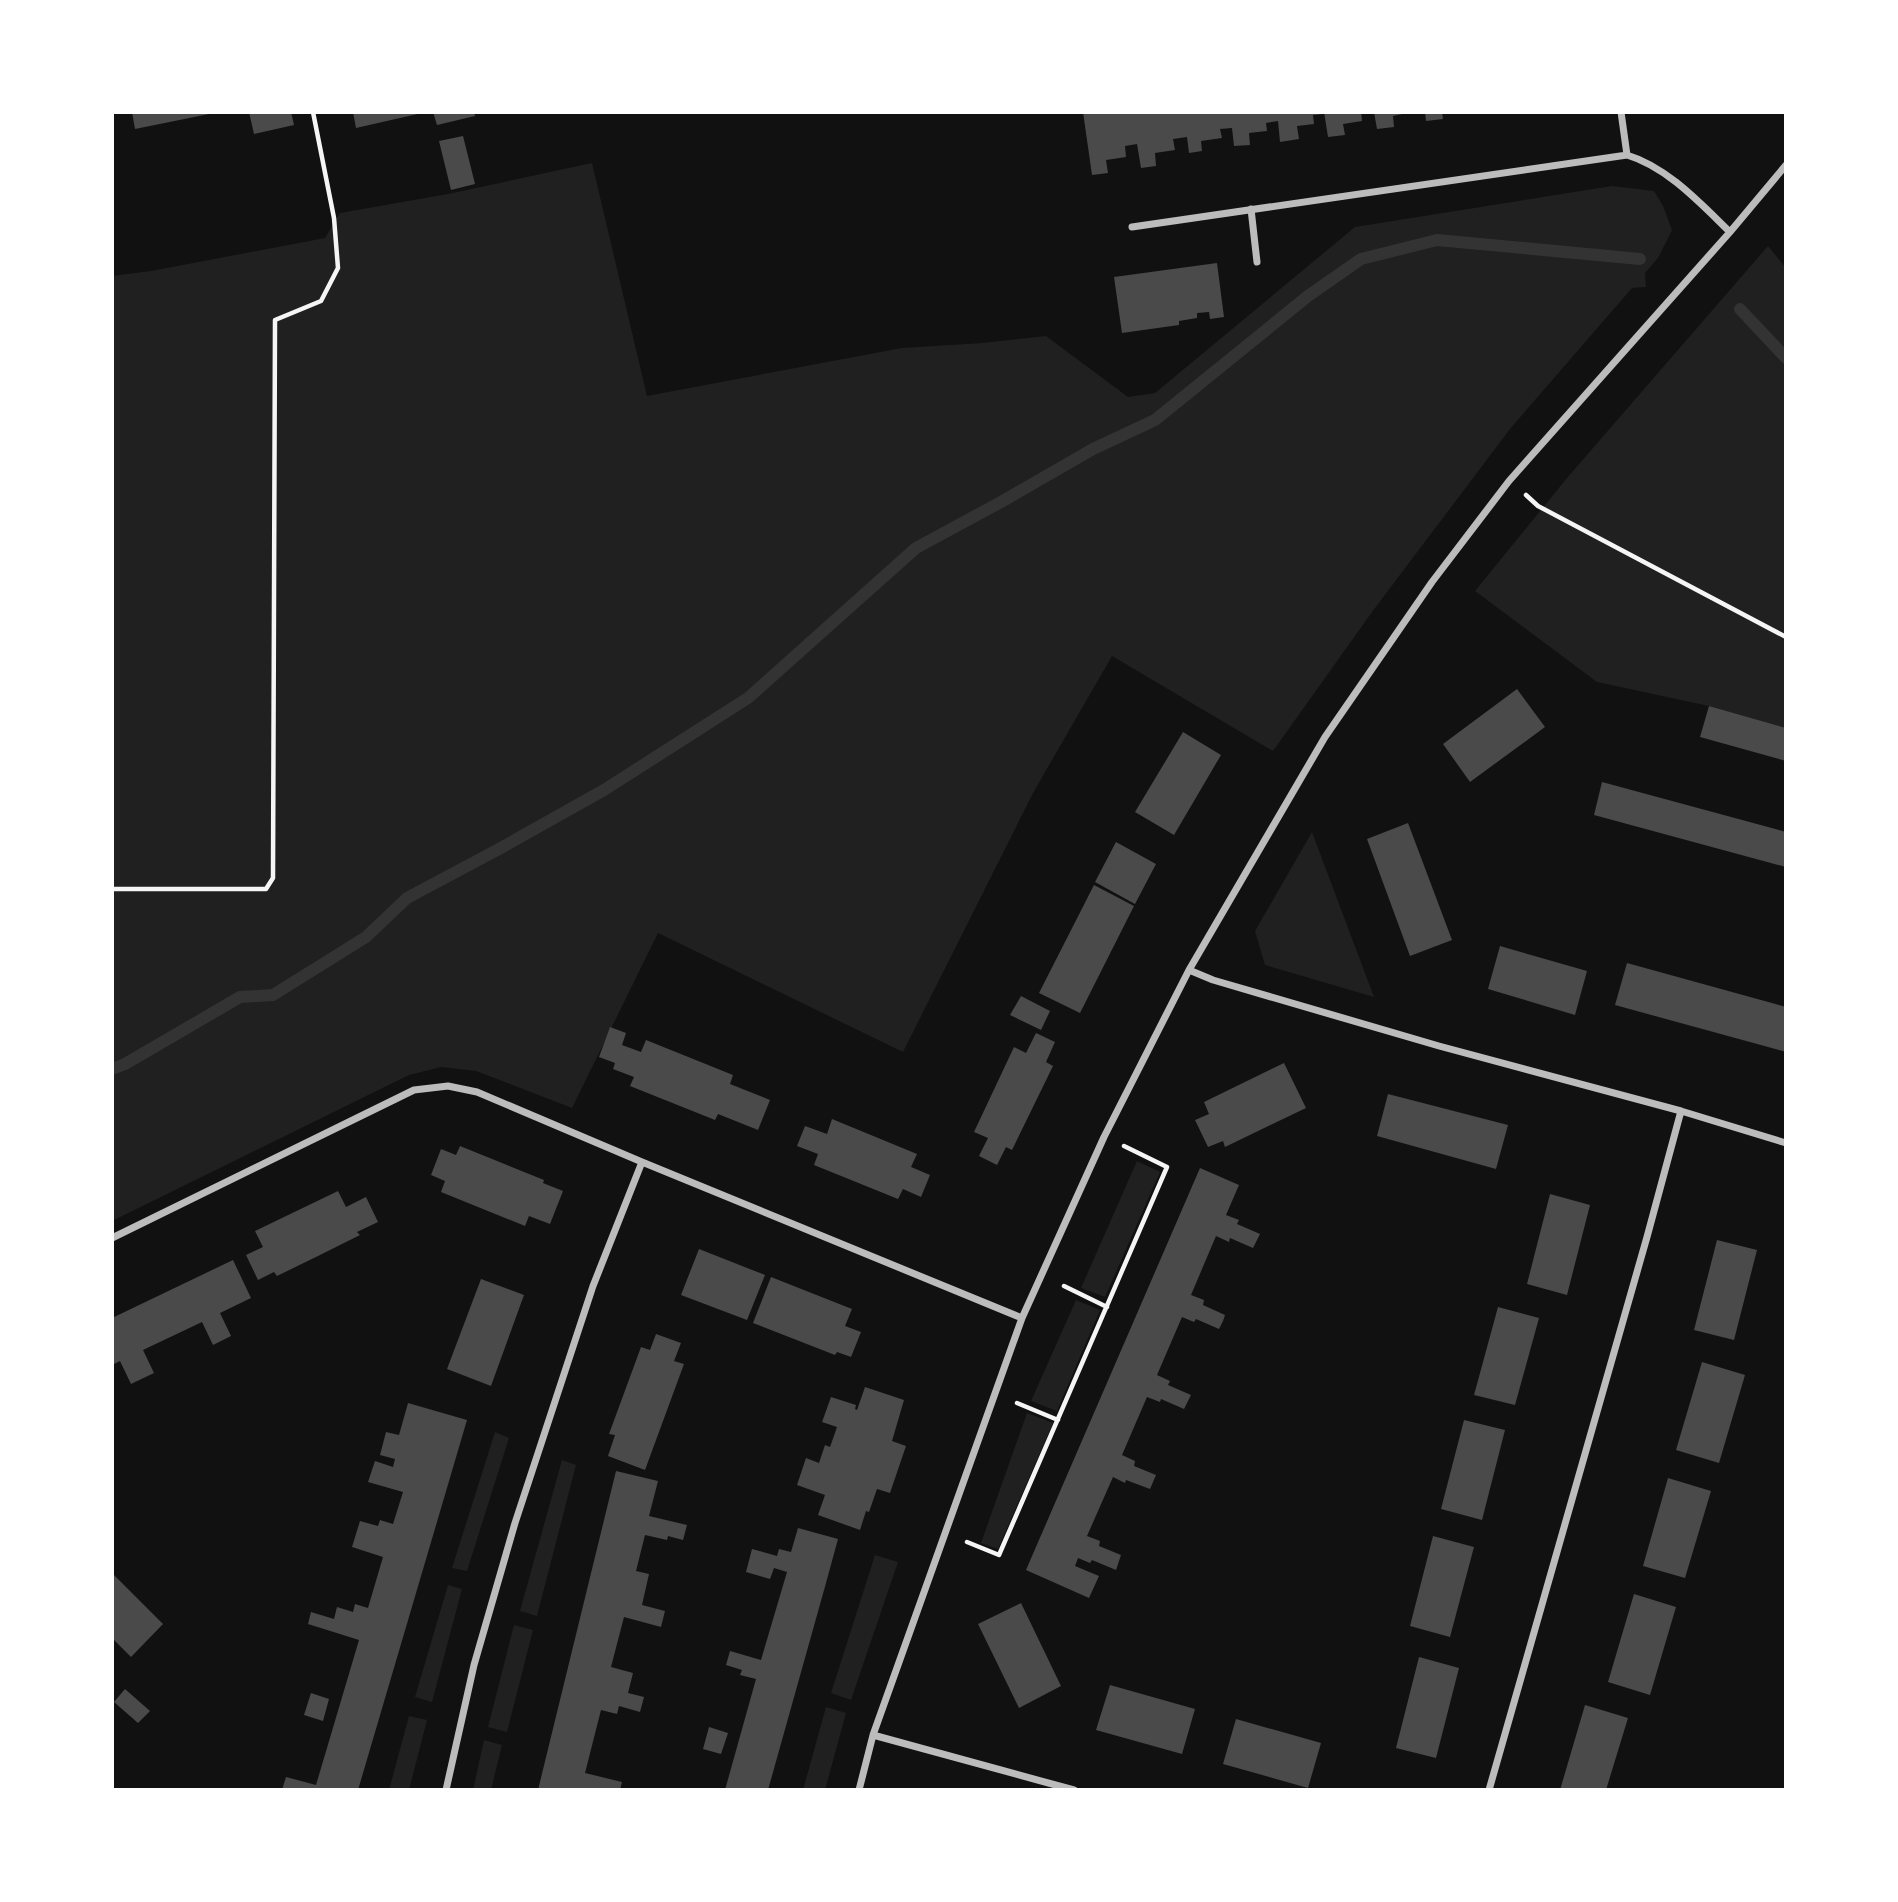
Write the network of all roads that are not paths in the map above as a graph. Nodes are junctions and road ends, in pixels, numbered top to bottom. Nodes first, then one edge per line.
1 (1621, 112) edge
2 (1627, 155) junction
3 (1786, 164) edge
4 (1251, 209) junction
5 (1132, 227) dead end
6 (1730, 232) junction
7 (1257, 262) dead end
8 (1189, 970) junction
9 (1681, 1111) junction
10 (1786, 1143) edge
11 (642, 1162) junction
12 (112, 1238) edge
13 (1022, 1318) junction
14 (873, 1735) junction
15 (446, 1790) edge
16 (859, 1790) edge
17 (1074, 1790) edge
18 (1489, 1790) edge

1 - 2 street
2 - 4 street
2 - 6 street
3 - 6 street
4 - 5 street
4 - 7 street
6 - 8 street
8 - 9 street
8 - 13 street
9 - 10 street
9 - 18 street
11 - 12 street
11 - 13 street
11 - 15 street
13 - 14 street
14 - 16 street
14 - 17 street

